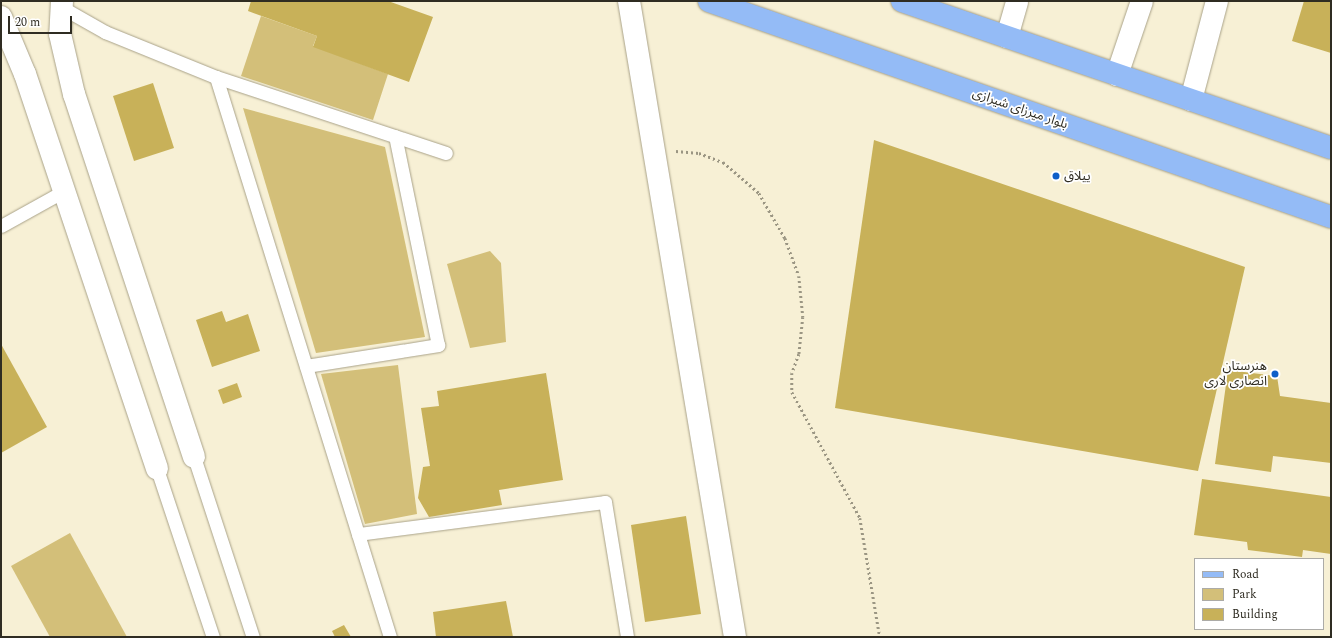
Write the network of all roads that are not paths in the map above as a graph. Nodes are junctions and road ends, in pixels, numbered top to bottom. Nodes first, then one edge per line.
1 (629, 1) edge
2 (709, 1) edge
3 (902, 1) edge
4 (1017, 1) edge
5 (1142, 1) edge
6 (1217, 1) edge
7 (62, 4) edge
8 (1, 17) edge
9 (1007, 37) junction
10 (1117, 75) junction
11 (216, 77) junction
12 (1191, 100) junction
13 (395, 136) junction
14 (1331, 148) edge
15 (446, 153) dead end
16 (64, 191) junction
17 (1331, 217) edge
18 (1, 226) edge
19 (306, 366) junction
20 (194, 457) joint
21 (157, 469) joint
22 (358, 534) junction
23 (213, 637) edge
24 (253, 637) edge
25 (390, 637) edge
26 (627, 637) edge
27 (735, 637) edge

1 - 27 street
2 - 17 main road, بلوار میرزای شیرازی
3 - 9 main road
4 - 9 street
5 - 10 street
6 - 12 street
7 - 11 lane
7 - 20 street
8 - 16 street
9 - 10 main road
10 - 12 main road
11 - 13 lane
11 - 19 lane
12 - 14 main road
13 - 15 lane
13 - 19 lane
16 - 18 lane
16 - 21 street
19 - 22 lane
20 - 24 lane
21 - 23 lane
22 - 25 lane
22 - 26 lane

